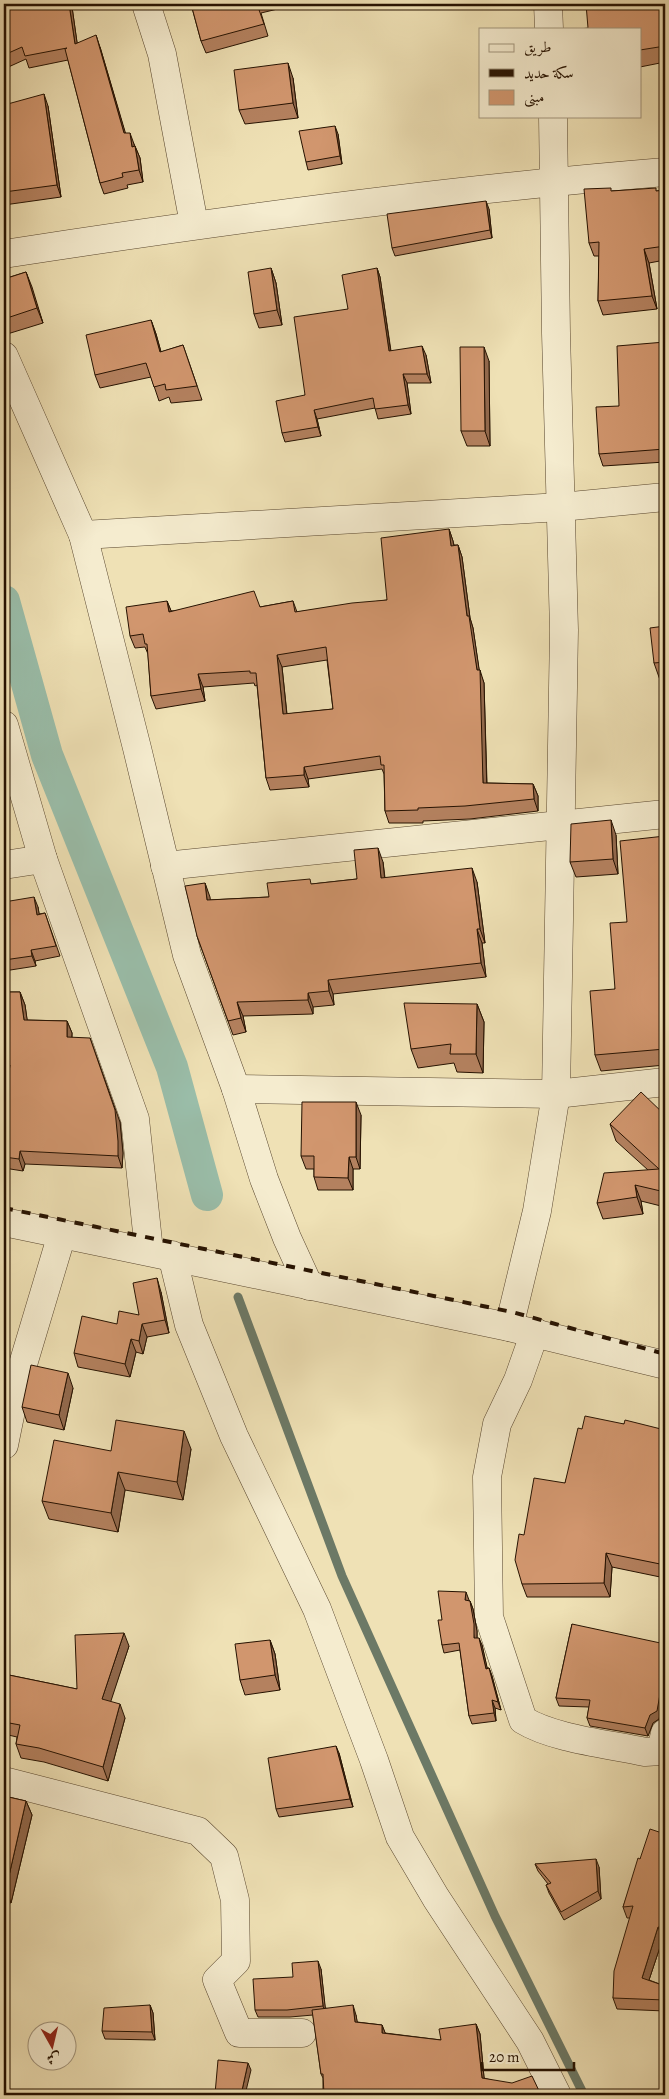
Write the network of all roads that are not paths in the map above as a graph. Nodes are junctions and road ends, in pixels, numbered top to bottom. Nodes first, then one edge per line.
1 (146, 4) edge
2 (548, 4) edge
3 (549, 28) edge
4 (553, 118) edge
5 (665, 172) edge
6 (554, 181) junction
7 (194, 224) junction
8 (4, 254) edge
9 (4, 356) edge
10 (665, 496) edge
11 (561, 507) junction
12 (82, 535) junction
13 (4, 725) edge
14 (665, 814) edge
15 (561, 824) junction
16 (43, 859) junction
17 (4, 865) edge
18 (165, 866) junction
19 (665, 1082) edge
20 (236, 1089) junction
21 (556, 1094) junction
22 (4, 1222) edge
23 (62, 1234) junction
24 (160, 1253) junction
25 (309, 1286) junction
26 (522, 1329) junction
27 (665, 1365) edge
28 (4, 1445) edge
29 (665, 1733) edge
30 (4, 1781) edge
31 (302, 2034) dead end
32 (557, 2095) edge

1 - 7 street
2 - 3 street
4 - 6 street
5 - 6 street
6 - 7 street
6 - 11 street
7 - 8 street
9 - 12 street
10 - 11 street
11 - 12 street
11 - 15 street
12 - 18 street
13 - 16 street
14 - 15 street
15 - 18 street
15 - 21 street
16 - 17 street
16 - 24 street
18 - 20 street
19 - 21 street
20 - 21 street
20 - 25 street
21 - 26 street
22 - 23 street
23 - 24 street
23 - 28 street
24 - 25 street
24 - 32 street
25 - 26 street
26 - 27 street
26 - 29 street
30 - 31 street

